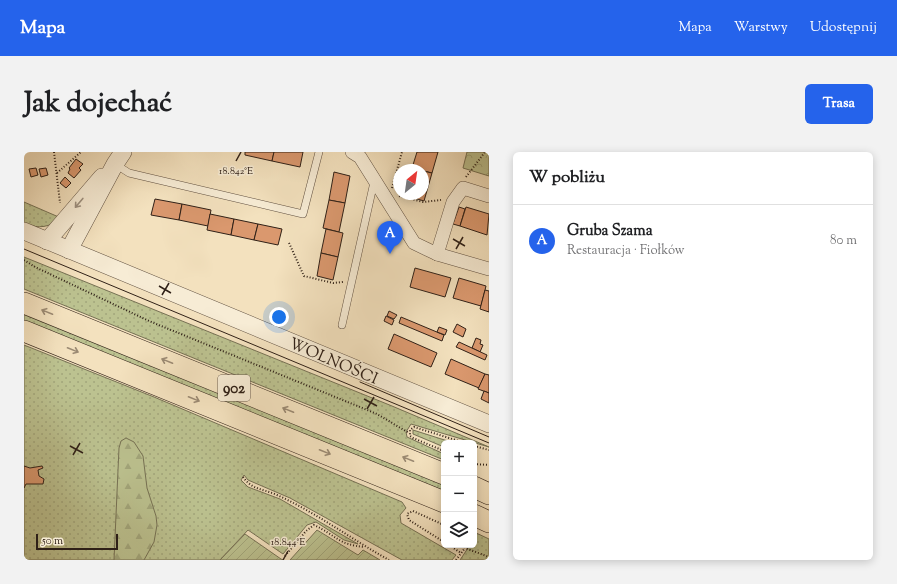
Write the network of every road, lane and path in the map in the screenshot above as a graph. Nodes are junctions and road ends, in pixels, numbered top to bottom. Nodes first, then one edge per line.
1 (54, 152) edge
2 (81, 152) edge
3 (320, 152) edge
4 (402, 152) edge
5 (485, 152) edge
6 (358, 154) edge
7 (119, 158) edge
8 (57, 173) junction
9 (374, 182) junction
10 (459, 192) junction
11 (489, 196) edge
12 (61, 208) dead end
13 (24, 231) edge
14 (47, 240) junction
15 (289, 243) dead end
16 (69, 250) junction
17 (437, 254) junction
18 (24, 260) edge
19 (489, 269) edge
20 (343, 282) dead end
21 (24, 303) edge
22 (342, 325) dead end
23 (24, 331) edge
24 (489, 424) edge
25 (409, 432) junction
26 (455, 440) edge
27 (477, 447) edge
28 (441, 450) edge
29 (489, 450) edge
30 (489, 464) edge
31 (477, 470) edge
32 (441, 473) edge
33 (477, 474) edge
34 (243, 477) dead end
35 (489, 494) edge
36 (441, 501) edge
37 (441, 524) edge
38 (441, 540) edge
39 (366, 547) junction
40 (455, 548) edge
41 (465, 548) joint
42 (462, 552) junction
43 (285, 556) dead end
44 (489, 557) edge
45 (389, 560) edge
46 (456, 560) edge

1 - 8 path
2 - 8 path
3 - 7 lane
4 - 10 path
5 - 10 path
6 - 9 street
7 -> 14 street
7 - 16 street
8 - 12 path
9 - 17 street
9 - 22 lane
10 - 11 street
10 - 17 street
13 - 14 street, WOLNOŚCI
14 - 16 street, WOLNOŚCI
15 - 20 path
16 - 24 street, WOLNOŚCI
17 - 19 street
18 - 25 path
32 -> 21 main road, 902
23 -> 36 main road, 902
25 - 26 path
25 - 28 path
27 - 29 path
30 - 31 path
33 - 35 main road
34 - 39 path
37 - 38 path
39 - 43 path
39 - 45 path
40 - 42 path
41 - 42 path
41 - 44 path
42 - 46 path

